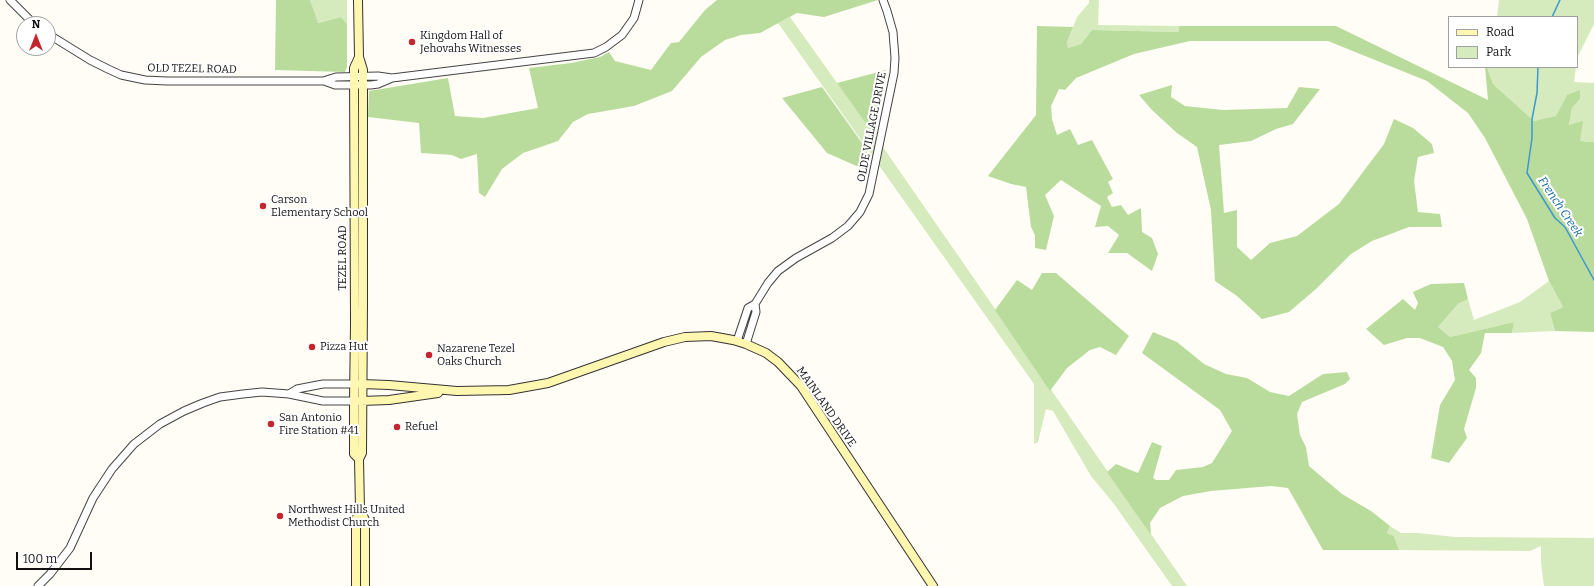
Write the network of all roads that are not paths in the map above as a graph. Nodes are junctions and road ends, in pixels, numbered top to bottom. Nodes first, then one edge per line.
1 (10, 0) edge
2 (358, 0) edge
3 (639, 0) edge
4 (883, 0) edge
5 (26, 16) edge
6 (56, 39) edge
7 (358, 57) junction
8 (354, 81) junction
9 (363, 81) junction
10 (755, 304) junction
11 (737, 341) junction
12 (746, 344) junction
13 (358, 384) junction
14 (457, 391) junction
15 (289, 394) junction
16 (358, 401) junction
17 (360, 509) junction
18 (38, 586) edge
19 (356, 586) edge
20 (365, 586) edge
21 (933, 586) edge

1 - 5 street
2 - 7 main road, TEZEL ROAD
3 - 9 street, OLD TEZEL ROAD
4 - 10 street, OLDE VILLAGE DRIVE
6 - 8 street, OLD TEZEL ROAD
7 - 8 main road, TEZEL ROAD
7 - 9 main road, TEZEL ROAD
8 - 9 street, OLD TEZEL ROAD
8 - 13 main road, TEZEL ROAD
9 - 13 main road, TEZEL ROAD
10 - 11 street, OLDE VILLAGE DRIVE
10 - 12 street, OLDE VILLAGE DRIVE
11 - 12 main road, MAINLAND DRIVE
11 - 14 main road, MAINLAND DRIVE
12 - 21 main road, MAINLAND DRIVE
13 - 14 main road, MAINLAND DRIVE
13 - 15 street
13 - 16 main road, TEZEL ROAD
14 - 16 main road, MAINLAND DRIVE
15 - 16 street
15 - 18 street
16 - 17 main road, TEZEL ROAD
17 - 19 main road, TEZEL ROAD
17 - 20 main road, TEZEL ROAD

